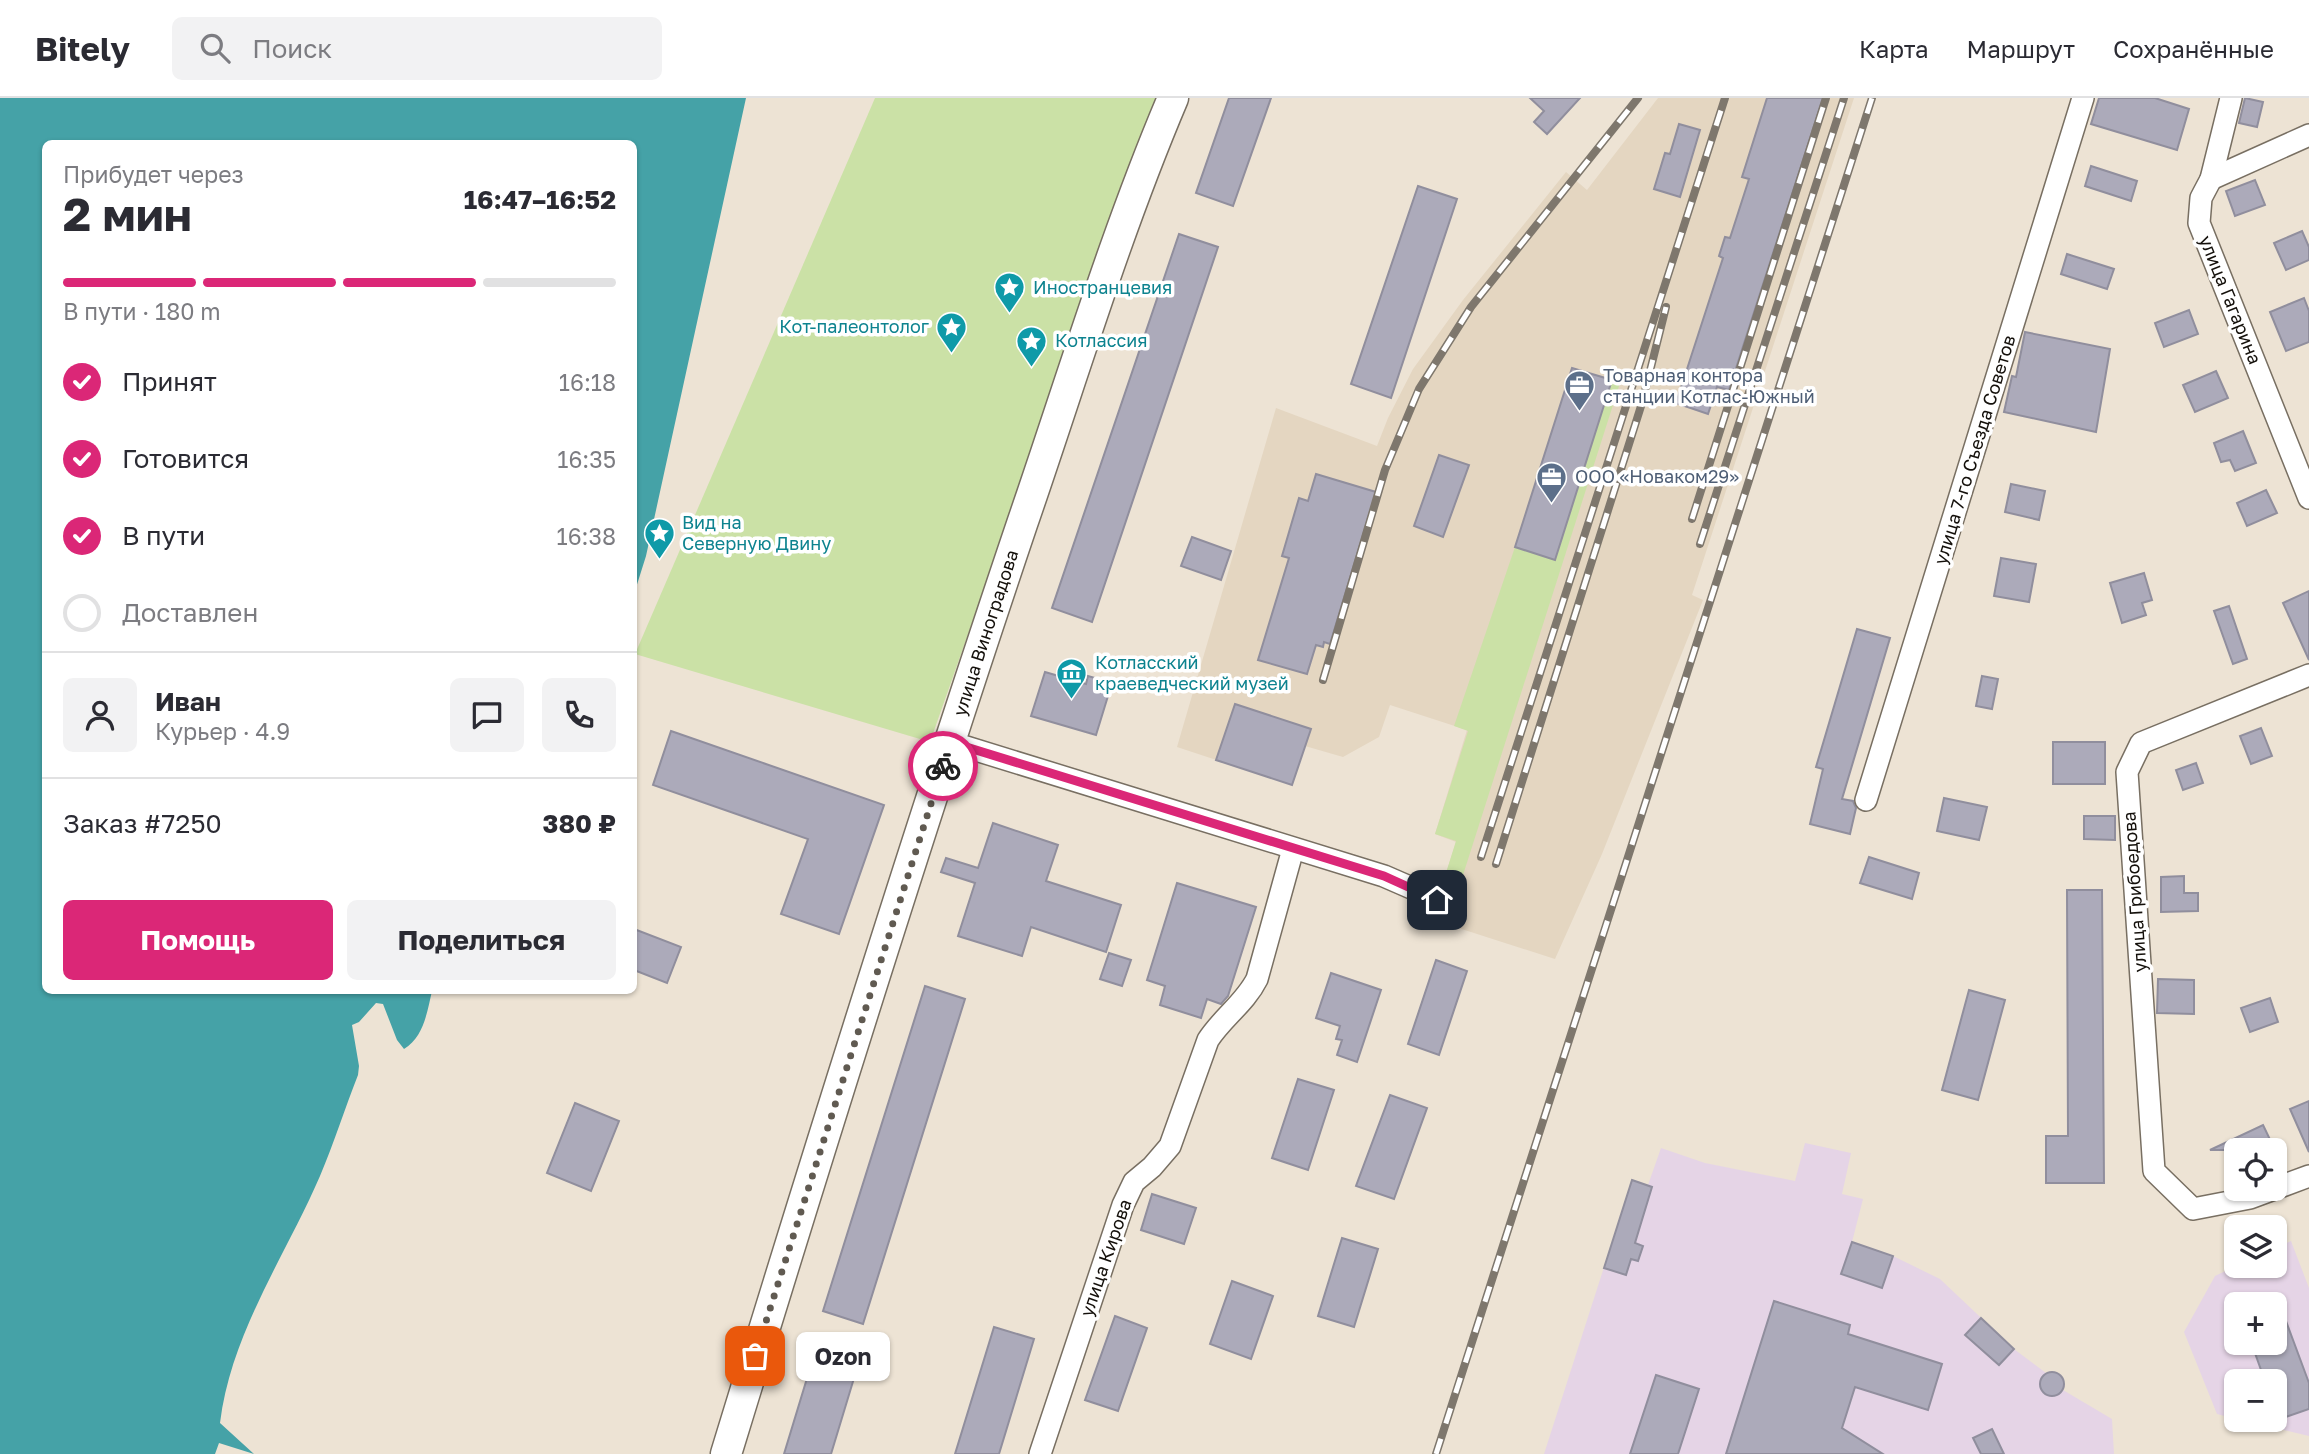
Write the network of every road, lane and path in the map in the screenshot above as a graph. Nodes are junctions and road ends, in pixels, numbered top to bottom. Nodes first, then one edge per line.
1 (1172, 98) edge
2 (2083, 98) edge
3 (2231, 98) edge
4 (2309, 135) edge
5 (2211, 179) junction
6 (2309, 498) edge
7 (2309, 676) edge
8 (950, 742) junction
9 (1866, 800) dead end
10 (1293, 849) junction
11 (1452, 906) dead end
12 (2309, 1176) edge
13 (726, 1454) edge
14 (1040, 1454) edge

1 - 8 main road, улица Виноградова
2 - 9 street, улица 7-го Съезда Советов
3 - 5 street, улица Гагарина
4 - 5 street
5 - 6 street, улица Гагарина
7 - 12 street, улица Грибоедова
8 - 10 street
8 - 13 main road, улица Виноградова
10 - 11 street
10 - 14 street, улица Кирова

